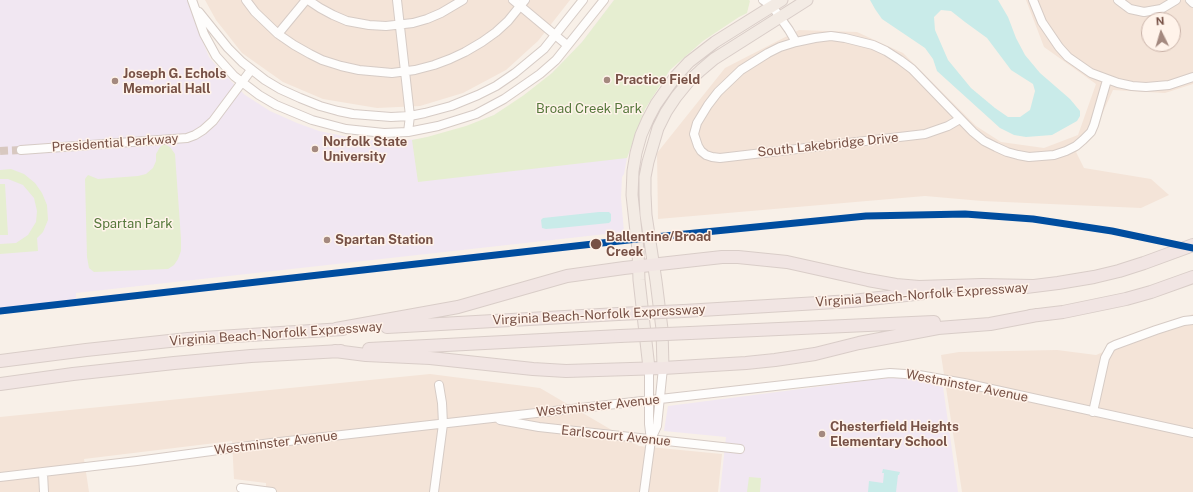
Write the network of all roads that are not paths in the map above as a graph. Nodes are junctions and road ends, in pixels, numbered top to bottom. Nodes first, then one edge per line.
1 (246, 0) edge
2 (307, 0) edge
3 (397, 0) edge
4 (463, 0) edge
5 (513, 0) edge
6 (583, 0) edge
7 (604, 0) edge
8 (807, 0) edge
9 (1033, 0) edge
10 (1118, 0) edge
11 (1176, 0) edge
12 (1190, 0) edge
13 (772, 1) edge
14 (193, 3) edge
15 (523, 3) edge
16 (1193, 3) edge
17 (780, 17) junction
18 (400, 25) junction
19 (278, 34) junction
20 (555, 35) junction
21 (796, 42) junction
22 (568, 45) junction
23 (251, 70) junction
24 (406, 71) junction
25 (1193, 77) edge
26 (1107, 80) junction
27 (242, 82) junction
28 (410, 116) junction
29 (960, 119) junction
30 (408, 132) junction
31 (21, 150) tunnel mouth
32 (1193, 245) edge
33 (654, 264) junction
34 (638, 266) junction
35 (1193, 277) edge
36 (1033, 286) junction
37 (1037, 315) junction
38 (1193, 320) edge
39 (336, 329) junction
40 (335, 351) junction
41 (0, 361) edge
42 (649, 368) junction
43 (663, 368) junction
44 (0, 384) edge
45 (439, 385) dead end
46 (660, 400) junction
47 (650, 401) junction
48 (1093, 412) junction
49 (493, 418) junction
50 (443, 424) junction
51 (1193, 433) edge
52 (651, 440) junction
53 (740, 449) dead end
54 (42, 473) junction
55 (0, 477) edge
56 (241, 488) dead end
57 (44, 492) edge
58 (272, 492) edge
59 (434, 492) edge
60 (644, 492) edge

1 - 19 street
2 - 18 street
2 - 19 street
3 - 18 street
4 - 18 street
5 - 15 street
6 - 20 street
7 - 22 street
8 - 17 main road
9 - 26 street
10 - 11 street
12 - 16 street
13 - 17 street
13 - 34 main road
14 - 23 street
14 - 27 street
15 - 20 street
15 - 24 street
17 - 21 street
17 - 33 main road
18 - 24 street
19 - 24 street
20 - 22 street
20 - 28 street
21 - 29 street
21 - 29 street, South Lakebridge Drive
22 - 30 street
23 - 27 street, Presidential Parkway
23 - 28 street
24 - 28 street
25 - 26 street
26 - 29 street
27 - 30 street
27 - 31 street, Presidential Parkway
28 - 30 street
32 - 36 highway, Virginia Beach-Norfolk Expressway
33 - 34 highway
33 - 36 highway
33 - 43 main road
34 - 39 highway
34 - 42 main road
35 - 37 highway, Virginia Beach-Norfolk Expressway
36 - 39 highway, Virginia Beach-Norfolk Expressway, bridge
37 - 40 highway, Virginia Beach-Norfolk Expressway, bridge
37 - 43 highway
38 - 48 street
39 - 41 highway, Virginia Beach-Norfolk Expressway
40 - 42 highway
40 - 44 highway, Virginia Beach-Norfolk Expressway
42 - 43 highway
42 - 47 street
43 - 46 street
45 - 50 street
46 - 47 street, Westminster Avenue
46 - 48 street, Westminster Avenue
46 - 52 street
47 - 49 street, Westminster Avenue
47 - 52 street
48 - 51 street, Westminster Avenue
49 - 50 street, Westminster Avenue
49 - 52 street, Earlscourt Avenue
50 - 54 street, Westminster Avenue
50 - 59 street
52 - 53 street, Earlscourt Avenue
52 - 60 street
54 - 55 street, Westminster Avenue
54 - 57 street
56 - 58 street

